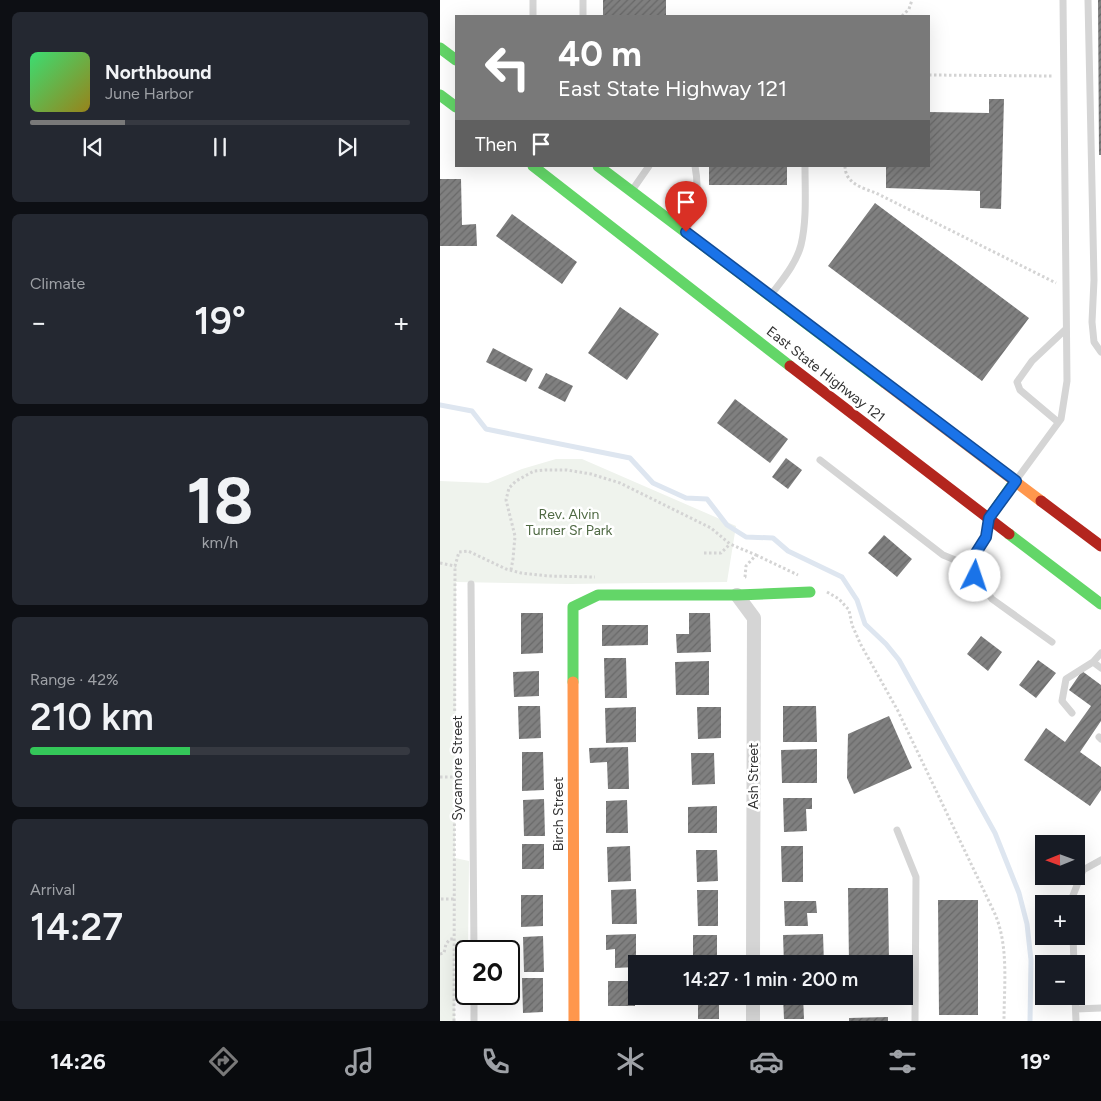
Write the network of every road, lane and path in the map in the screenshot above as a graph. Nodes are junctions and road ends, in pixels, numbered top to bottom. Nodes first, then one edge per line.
1 (533, 0) edge
2 (583, 0) edge
3 (912, 0) edge
4 (1063, 0) edge
5 (1088, 0) edge
6 (533, 15) edge
7 (583, 15) edge
8 (903, 15) edge
9 (440, 48) edge
10 (455, 59) edge
11 (930, 75) edge
12 (1064, 76) junction
13 (440, 95) edge
14 (455, 107) edge
15 (535, 167) edge
16 (599, 167) edge
17 (648, 167) edge
18 (695, 167) edge
19 (805, 167) edge
20 (845, 167) edge
21 (631, 191) junction
22 (686, 232) junction
23 (1066, 288) junction
24 (770, 296) junction
25 (1066, 330) junction
26 (1101, 352) edge
27 (1058, 422) junction
28 (820, 460) dead end
29 (1016, 481) junction
30 (989, 518) junction
31 (730, 544) junction
32 (1101, 546) edge
33 (704, 553) dead end
34 (756, 555) junction
35 (974, 556) junction
36 (440, 563) edge
37 (455, 566) junction
38 (511, 570) junction
39 (597, 577) dead end
40 (801, 577) dead end
41 (735, 578) dead end
42 (471, 584) dead end
43 (822, 590) dead end
44 (810, 592) dead end
45 (736, 595) junction
46 (1101, 604) edge
47 (1052, 642) dead end
48 (1101, 653) edge
49 (1093, 662) junction
50 (1101, 668) edge
51 (1072, 713) dead end
52 (440, 776) edge
53 (454, 777) junction
54 (897, 830) dead end
55 (1101, 860) edge
56 (1073, 895) edge
57 (441, 899) edge
58 (454, 899) junction
59 (454, 939) junction
60 (474, 940) edge
61 (440, 954) edge
62 (753, 955) edge
63 (474, 1005) edge
64 (753, 1005) edge
65 (1076, 1005) edge
66 (1101, 1008) edge
67 (1076, 1009) junction
68 (454, 1021) edge
69 (474, 1021) edge
70 (574, 1021) edge
71 (753, 1021) edge
72 (915, 1021) edge
73 (1004, 1021) edge
74 (1076, 1021) edge

1 - 6 lane
2 - 7 lane
3 - 8 path
4 - 12 lane
5 - 26 lane
9 - 10 main road
11 - 12 path
12 - 23 lane
13 - 14 main road
15 - 30 main road, East State Highway 121
16 - 21 main road, East State Highway 121
17 - 21 lane
18 - 22 lane
19 - 24 lane
20 - 23 path
21 - 22 main road, East State Highway 121
22 - 24 main road, East State Highway 121
23 - 25 lane
24 - 29 main road, East State Highway 121
25 - 27 lane
25 - 27 lane
27 - 29 lane
28 - 35 lane
29 - 30 main road
29 - 32 main road, East State Highway 121
30 - 35 lane
30 - 46 main road, East State Highway 121
31 - 33 path
31 - 34 path
31 - 38 path
34 - 40 path
34 - 41 path
35 - 47 lane
36 - 37 path
37 - 38 path
37 - 53 path
38 - 39 path
42 - 60 lane, Sycamore Street
43 - 73 path
44 - 45 main road
45 - 62 street, Ash Street
45 - 70 main road, Birch Street
48 - 49 lane
49 - 50 lane
49 - 51 lane
52 - 53 path
53 - 58 path
54 - 72 lane
55 - 56 lane
57 - 58 path
58 - 59 path
59 - 61 path
59 - 68 path
63 - 69 lane
64 - 71 street
65 - 67 lane
66 - 67 lane
67 - 74 lane

